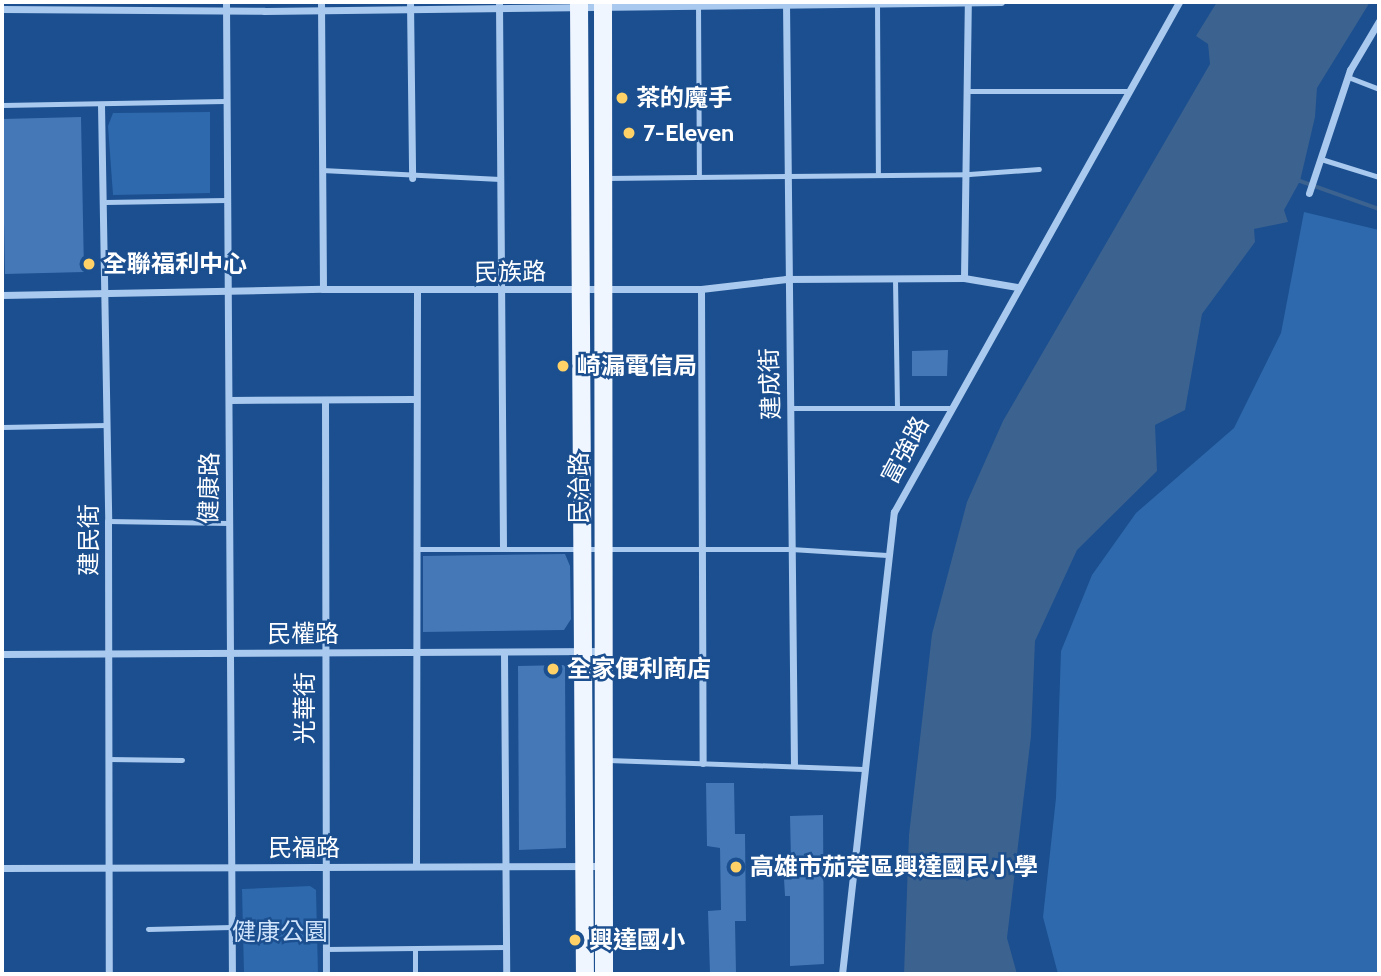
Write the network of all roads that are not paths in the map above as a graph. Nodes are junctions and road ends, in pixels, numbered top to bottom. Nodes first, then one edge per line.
1 (968, 2) edge
2 (1001, 2) edge
3 (1180, 2) edge
4 (579, 3) edge
5 (603, 3) edge
6 (698, 3) edge
7 (786, 3) edge
8 (877, 3) edge
9 (103, 4) edge
10 (410, 4) edge
11 (499, 4) edge
12 (321, 5) edge
13 (227, 6) edge
14 (2, 9) edge
15 (1379, 21) edge
16 (1348, 77) junction
17 (1379, 89) edge
18 (968, 91) junction
19 (1129, 91) junction
20 (225, 101) junction
21 (2, 105) edge
22 (101, 105) junction
23 (1321, 159) junction
24 (1039, 169) dead end
25 (321, 170) junction
26 (969, 174) junction
27 (878, 175) junction
28 (786, 176) junction
29 (699, 177) junction
30 (1379, 177) edge
31 (412, 178) junction
32 (602, 178) junction
33 (500, 179) junction
34 (1309, 193) dead end
35 (226, 200) junction
36 (104, 202) junction
37 (964, 278) junction
38 (786, 279) junction
39 (895, 279) junction
40 (1017, 287) junction
41 (323, 289) junction
42 (701, 289) junction
43 (603, 290) junction
44 (502, 291) junction
45 (580, 291) junction
46 (417, 292) junction
47 (227, 293) junction
48 (2, 295) edge
49 (106, 295) junction
50 (414, 399) junction
51 (229, 400) junction
52 (325, 400) junction
53 (897, 407) junction
54 (790, 408) junction
55 (949, 408) junction
56 (107, 425) junction
57 (2, 427) edge
58 (108, 521) junction
59 (228, 523) junction
60 (503, 546) junction
61 (416, 549) junction
62 (700, 549) junction
63 (791, 549) junction
64 (584, 552) junction
65 (604, 552) junction
66 (887, 555) junction
67 (585, 651) junction
68 (605, 651) junction
69 (228, 652) junction
70 (416, 652) junction
71 (504, 653) junction
72 (2, 654) edge
73 (108, 654) junction
74 (325, 654) junction
75 (106, 760) junction
76 (182, 760) dead end
77 (605, 760) junction
78 (703, 763) junction
79 (794, 765) junction
80 (863, 769) junction
81 (416, 866) junction
82 (506, 866) junction
83 (587, 866) junction
84 (233, 867) junction
85 (324, 867) junction
86 (606, 867) junction
87 (108, 868) junction
88 (2, 869) edge
89 (231, 927) junction
90 (148, 929) dead end
91 (506, 947) junction
92 (326, 949) junction
93 (415, 949) junction
94 (108, 974) edge
95 (232, 974) edge
96 (326, 974) edge
97 (415, 974) edge
98 (506, 974) edge
99 (585, 974) edge
100 (604, 974) edge
101 (842, 974) edge

1 - 2 street
1 - 8 street
1 - 18 street
3 - 19 street, 富強路
4 - 5 street
4 - 11 street
4 - 45 main road, 民治路
5 - 6 street
5 - 32 main road, 民治路
6 - 7 street
6 - 29 lane
7 - 8 street
7 - 28 street, 建成街
8 - 27 lane
9 - 13 street
9 - 14 street
10 - 11 street
10 - 12 street
10 - 31 street
11 - 33 street
12 - 13 street
12 - 25 street
13 - 20 street, 健康路
15 - 16 street
16 - 17 lane
16 - 23 street
18 - 19 lane
18 - 26 street
19 - 40 street, 富強路
20 - 22 lane
20 - 35 street, 健康路
21 - 22 lane
22 - 36 street, 建民街
23 - 30 lane
23 - 34 street
24 - 26 lane
25 - 31 lane
25 - 41 street
26 - 27 lane
26 - 37 street
27 - 28 lane
28 - 29 lane
28 - 38 street, 建成街
29 - 32 lane
31 - 33 lane
32 - 43 main road, 民治路
33 - 44 street
35 - 36 lane
35 - 47 street, 健康路
36 - 49 street, 建民街
37 - 39 street, 民族路
37 - 40 street, 民族路
38 - 39 street, 民族路
38 - 42 street, 民族路
38 - 54 street, 建成街
39 - 53 lane
40 - 55 street, 富強路
41 - 46 street, 民族路
41 - 47 street, 民族路
42 - 43 street, 民族路
42 - 62 street
43 - 45 street, 民族路
43 - 65 main road, 民治路
44 - 45 street, 民族路
44 - 46 street, 民族路
44 - 60 street
45 - 64 main road, 民治路
46 - 50 street
47 - 49 street, 民族路
47 - 51 street, 健康路
48 - 49 street, 民族路
49 - 56 street, 建民街
50 - 52 street
50 - 61 street
51 - 52 street
51 - 59 street, 健康路
52 - 74 street, 光華街
53 - 54 lane
53 - 55 lane
54 - 63 street, 建成街
55 - 66 street, 富強路
56 - 57 lane
56 - 58 street, 建民街
58 - 59 lane
58 - 73 street, 建民街
59 - 69 street, 健康路
60 - 61 lane
60 - 64 lane
61 - 70 street
62 - 63 lane
62 - 65 lane
62 - 78 street
63 - 66 lane
63 - 79 street, 建成街
64 - 65 lane
64 - 67 main road, 民治路
65 - 68 main road, 民治路
66 - 80 street, 富強路
67 - 68 street, 民權路
67 - 71 street, 民權路
67 - 83 main road, 民治路
68 - 77 main road, 民治路
69 - 73 street, 民權路
69 - 74 street, 民權路
69 - 84 street, 健康路
70 - 71 street, 民權路
70 - 74 street, 民權路
70 - 81 street
71 - 82 street
72 - 73 street, 民權路
73 - 75 street, 建民街
74 - 85 street, 光華街
75 - 76 lane
75 - 87 street, 建民街
77 - 78 lane
77 - 86 main road, 民治路
78 - 79 lane
79 - 80 lane
80 - 101 street, 富強路
81 - 82 street, 民福路
81 - 85 street, 民福路
82 - 83 street, 民福路
82 - 91 street
83 - 86 street, 民福路
83 - 99 main road, 民治路
84 - 85 street, 民福路
84 - 87 street, 民福路
84 - 89 street, 健康路
85 - 92 street, 光華街
86 - 100 main road, 民治路
87 - 88 street, 民福路
87 - 94 street, 建民街
89 - 90 lane
89 - 95 street, 健康路
91 - 93 lane
91 - 98 street
92 - 93 lane
92 - 96 street, 光華街
93 - 97 lane

